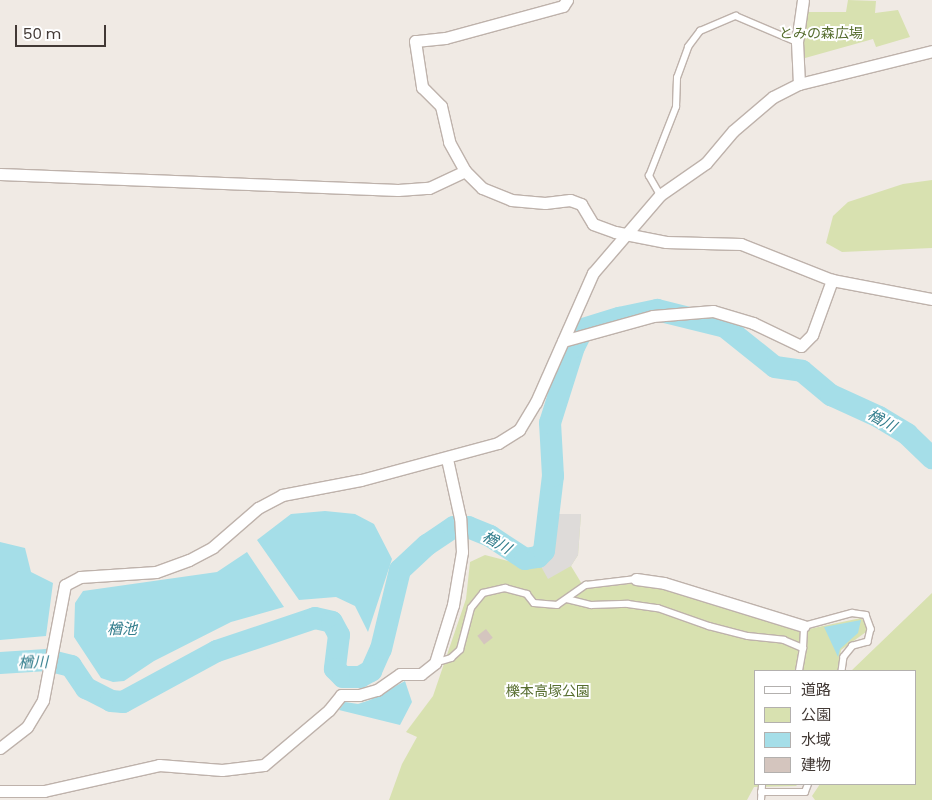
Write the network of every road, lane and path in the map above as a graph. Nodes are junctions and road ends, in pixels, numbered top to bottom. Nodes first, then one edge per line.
1 (567, 0) edge
2 (803, 0) edge
3 (797, 42) junction
4 (932, 51) edge
5 (799, 84) junction
6 (465, 171) junction
7 (0, 174) edge
8 (660, 195) junction
9 (630, 234) junction
10 (832, 280) junction
11 (932, 299) edge
12 (563, 341) junction
13 (448, 458) junction
14 (636, 579) joint
15 (567, 599) junction
16 (804, 626) junction
17 (803, 648) junction
18 (434, 663) junction
19 (799, 670) edge
20 (842, 670) edge
21 (0, 748) edge
22 (762, 785) edge
23 (808, 785) edge
24 (3, 791) edge
25 (761, 792) junction
26 (21, 800) edge
27 (761, 800) edge

1 - 6 street
2 - 3 street
3 - 5 street
3 - 8 lane
4 - 5 street
5 - 8 street
6 - 7 street
6 - 9 street
8 - 9 street
9 - 10 street
9 - 12 street
10 - 11 street
10 - 12 street
12 - 13 street
13 - 18 street
13 - 21 street
14 - 15 lane
14 - 16 street
15 - 17 lane
15 - 18 lane
16 - 17 lane
16 - 20 lane
17 - 19 lane
18 - 24 street
22 - 25 lane
23 - 25 lane
24 - 26 street
25 - 27 lane

